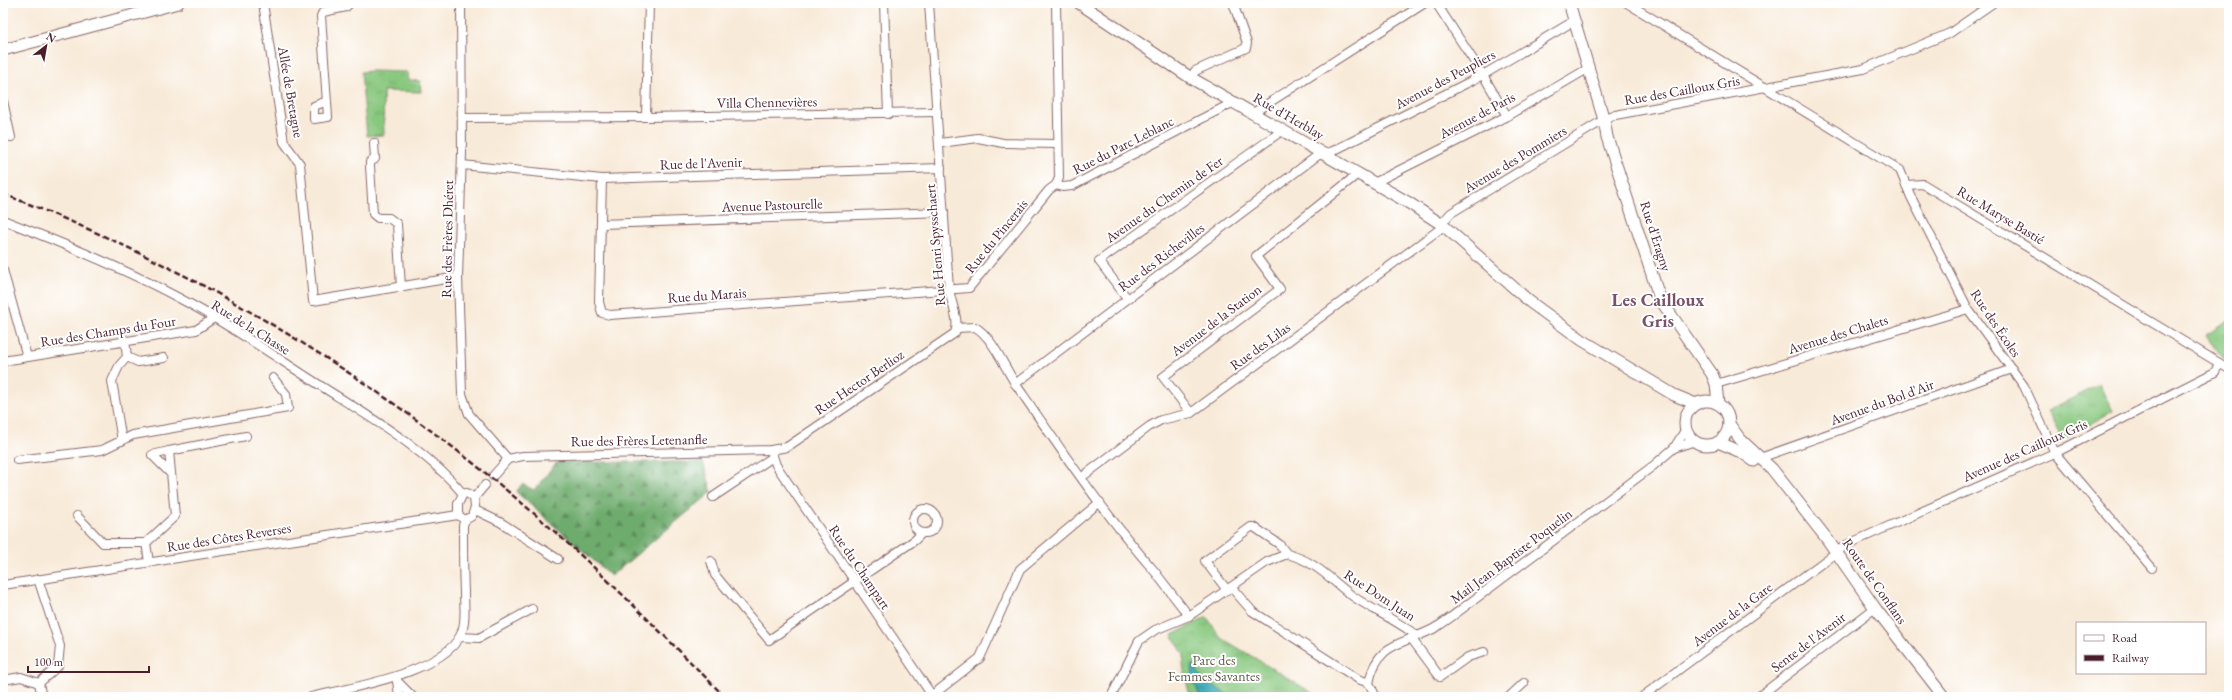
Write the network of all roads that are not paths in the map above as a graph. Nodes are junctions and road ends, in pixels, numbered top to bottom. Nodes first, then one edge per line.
1 (178, 3) edge
2 (263, 3) edge
3 (350, 3) edge
4 (461, 3) edge
5 (649, 3) edge
6 (884, 3) edge
7 (929, 3) edge
8 (1056, 3) edge
9 (1079, 3) edge
10 (1233, 3) edge
11 (1425, 3) edge
12 (1436, 3) edge
13 (1569, 3) edge
14 (1627, 3) edge
15 (1993, 3) edge
16 (1574, 21) junction
17 (3, 50) edge
18 (1589, 68) junction
19 (1483, 75) junction
20 (1191, 78) junction
21 (1766, 87) junction
22 (3, 101) edge
23 (327, 101) dead end
24 (1234, 102) junction
25 (937, 112) junction
26 (1253, 113) junction
27 (888, 114) junction
28 (1506, 116) junction
29 (646, 117) junction
30 (462, 118) junction
31 (1604, 120) junction
32 (1283, 130) junction
33 (10, 137) dead end
34 (374, 143) dead end
35 (940, 143) junction
36 (1058, 144) junction
37 (1324, 154) junction
38 (462, 165) junction
39 (941, 168) junction
40 (1359, 173) junction
41 (602, 179) junction
42 (1376, 182) junction
43 (1056, 185) junction
44 (1906, 185) junction
45 (944, 212) junction
46 (3, 220) edge
47 (601, 224) junction
48 (1442, 225) junction
49 (3, 270) edge
50 (458, 277) junction
51 (401, 287) junction
52 (949, 289) junction
53 (1127, 298) junction
54 (1968, 309) junction
55 (214, 318) junction
56 (957, 328) junction
57 (125, 340) junction
58 (27, 357) junction
59 (127, 357) junction
60 (164, 358) dead end
61 (3, 361) edge
62 (2219, 363) junction
63 (2012, 369) junction
64 (2229, 369) edge
65 (272, 378) dead end
66 (1015, 384) junction
67 (1716, 384) junction
68 (1674, 395) junction
69 (1696, 404) junction
70 (1718, 404) junction
71 (1191, 413) junction
72 (1686, 424) junction
73 (1729, 424) junction
74 (246, 436) dead end
75 (122, 441) junction
76 (1695, 441) junction
77 (1718, 442) junction
78 (1674, 448) junction
79 (169, 451) junction
80 (2055, 453) junction
81 (772, 454) junction
82 (1760, 458) junction
83 (508, 459) junction
84 (17, 460) dead end
85 (171, 474) junction
86 (1086, 474) dead end
87 (493, 476) dead end
88 (1782, 483) junction
89 (485, 485) dead end
90 (462, 494) junction
91 (713, 497) dead end
92 (474, 498) junction
93 (1100, 502) junction
94 (475, 510) junction
95 (77, 516) dead end
96 (462, 518) junction
97 (922, 533) dead end
98 (146, 543) junction
99 (1836, 552) junction
100 (1287, 554) junction
101 (558, 559) dead end
102 (711, 561) dead end
103 (149, 562) junction
104 (2152, 568) dead end
105 (38, 579) junction
106 (854, 581) junction
107 (3, 585) edge
108 (1229, 588) junction
109 (1875, 608) junction
110 (532, 609) dead end
111 (1189, 616) junction
112 (460, 637) junction
113 (1414, 637) junction
114 (1484, 652) dead end
115 (396, 679) junction
116 (3, 680) edge
117 (40, 683) junction
118 (1369, 683) junction
119 (1524, 683) dead end
120 (932, 696) edge
121 (39, 697) edge
122 (311, 697) edge
123 (399, 697) edge
124 (413, 697) edge
125 (1111, 697) edge
126 (1376, 697) edge
127 (1509, 697) edge
128 (1642, 697) edge
129 (1758, 697) edge
130 (1944, 697) edge

1 - 17 main road
2 - 51 street, Allée de Bretagne
3 - 23 street
4 - 30 street, Rue des Frères Dhéret
5 - 29 street
6 - 27 street
7 - 25 street, Rue Henri Spysschaert
8 - 36 street, Rue du Parc Leblanc
9 - 20 main road, Rue d'Herblay
10 - 20 street
11 - 26 street
12 - 19 street
13 - 16 main road, Rue d'Eragny
14 - 21 street
15 - 21 street, Rue des Cailloux Gris
16 - 18 main road, Rue d'Eragny
16 - 19 street, Avenue des Peupliers
18 - 28 street, Avenue de Paris
18 - 31 main road, Rue d'Eragny
19 - 28 street
19 - 37 street, Avenue des Peupliers
20 - 24 main road, Rue d'Herblay
21 - 31 street, Rue des Cailloux Gris
21 - 44 street
22 - 33 street
24 - 26 main road, Rue d'Herblay
24 - 43 street, Rue du Parc Leblanc
25 - 27 street, Villa Chennevières
25 - 35 street, Rue Henri Spysschaert
26 - 32 main road, Rue d'Herblay
27 - 29 street, Villa Chennevières
28 - 42 street, Avenue de Paris
29 - 30 street, Villa Chennevières
30 - 38 street, Rue des Frères Dhéret
31 - 48 street, Avenue des Pommiers
31 - 67 main road, Rue d'Eragny
32 - 37 main road, Rue d'Herblay
32 - 53 street, Avenue du Chemin de Fer
34 - 51 street
35 - 36 street
35 - 39 street, Rue Henri Spysschaert
36 - 43 street, Rue du Parc Leblanc
37 - 40 main road, Rue d'Herblay
37 - 53 street, Rue des Richevilles
38 - 41 street, Rue de l'Avenir
38 - 50 street, Rue des Frères Dhéret
39 - 41 street, Rue de l'Avenir
39 - 45 street, Rue Henri Spysschaert
40 - 42 main road, Rue d'Herblay
40 - 71 street, Avenue de la Station
41 - 47 street, Rue du Marais
42 - 48 main road, Rue d'Herblay
43 - 52 street, Rue du Pincerais
44 - 54 street, Rue des Écoles
44 - 62 street, Rue Maryse Bastié
45 - 47 street, Avenue Pastourelle
45 - 52 street, Rue Henri Spysschaert
46 - 55 street, Rue de la Chasse
47 - 52 street, Rue du Marais
48 - 68 main road, Rue d'Herblay
48 - 71 street, Rue des Lilas
49 - 58 street
50 - 51 street
50 - 83 street, Rue des Frères Dhéret
52 - 56 street, Rue Henri Spysschaert
53 - 66 street, Rue des Richevilles
54 - 63 street, Rue des Écoles
54 - 67 street, Avenue des Chalets
55 - 57 street, Rue des Champs du Four
55 - 90 street, Rue de la Chasse
56 - 66 street
56 - 81 street, Rue Hector Berlioz
57 - 58 street, Rue des Champs du Four
57 - 59 street
58 - 61 street, Rue des Champs du Four
59 - 60 street
59 - 75 street
62 - 64 street, Rue Maryse Bastié
62 - 80 street, Avenue des Cailloux Gris
63 - 80 street, Rue des Écoles
63 - 82 street, Avenue du Bol d'Air
65 - 75 street
66 - 93 street
67 - 70 main road, Rue d'Eragny
68 - 69 main road
68 - 72 main road
69 - 70 main road
69 - 72 main road
70 - 73 main road
71 - 86 street, Rue des Lilas
72 - 76 main road
72 - 78 street, Mail Jean Baptiste Poquelin
73 - 77 main road
73 - 82 main road, Route de Conflans
74 - 79 street
75 - 84 street
76 - 77 main road
76 - 78 street, Mail Jean Baptiste Poquelin
77 - 88 main road, Route de Conflans
78 - 113 street, Mail Jean Baptiste Poquelin
79 - 85 street
79 - 85 street
80 - 99 street, Avenue des Cailloux Gris
80 - 104 street, Rue des Écoles
81 - 83 street, Rue des Frères Letenanfle
81 - 91 street, Rue Hector Berlioz
81 - 106 street, Rue du Champart
82 - 88 main road, Route de Conflans
83 - 87 street
85 - 98 street
88 - 99 main road, Route de Conflans
89 - 92 street
90 - 92 street
90 - 96 street
92 - 94 street
93 - 111 street
93 - 120 street
94 - 96 street
94 - 101 street
95 - 98 street
96 - 103 street, Rue des Côtes Reverses
96 - 112 street
97 - 106 street
98 - 103 street
99 - 109 main road, Route de Conflans
99 - 128 street, Avenue de la Gare
100 - 108 street
100 - 108 street
100 - 113 street, Rue Dom Juan
102 - 106 street
103 - 105 street, Rue des Côtes Reverses
105 - 107 street, Rue des Côtes Reverses
105 - 117 street
106 - 120 street, Rue du Champart
108 - 111 street
108 - 118 street
109 - 129 street, Sente de l'Avenir
109 - 130 main road, Route de Conflans
110 - 112 street
111 - 125 street
112 - 115 street
113 - 114 street, Rue Dom Juan
113 - 118 street, Mail Jean Baptiste Poquelin
115 - 122 street
115 - 123 street
115 - 124 street
116 - 117 street
117 - 121 street
118 - 126 street
119 - 127 street

